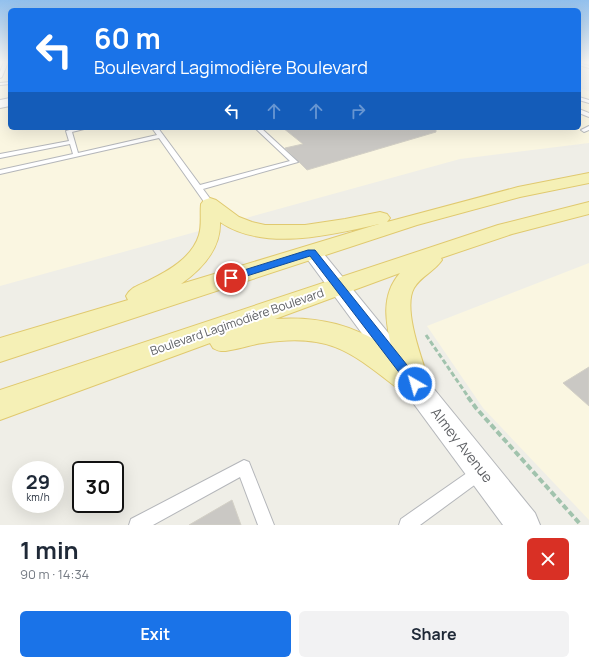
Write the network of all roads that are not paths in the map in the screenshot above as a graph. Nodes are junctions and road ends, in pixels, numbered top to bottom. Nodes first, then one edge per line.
1 (74, 130) edge
2 (156, 130) edge
3 (260, 130) edge
4 (160, 136) junction
5 (71, 142) junction
6 (76, 155) junction
7 (0, 156) edge
8 (0, 172) edge
9 (589, 178) edge
10 (204, 196) junction
11 (589, 208) edge
12 (447, 212) junction
13 (451, 247) junction
14 (312, 252) junction
15 (338, 286) junction
16 (72, 327) junction
17 (0, 350) edge
18 (120, 363) junction
19 (415, 384) junction
20 (0, 405) edge
21 (482, 471) junction
22 (137, 525) edge
23 (266, 525) edge
24 (407, 525) edge
25 (523, 525) edge

1 - 5 lane
2 - 4 lane
3 - 10 lane
4 - 6 lane
4 - 10 lane
5 - 6 lane
5 - 7 lane
6 - 8 lane
9 - 12 main road
10 - 12 main road
10 - 16 main road
11 - 13 main road, Boulevard Lagimodière Boulevard
12 - 14 main road
13 - 15 main road, Boulevard Lagimodière Boulevard
13 - 19 main road
14 - 15 street, Almey Avenue
14 - 16 main road
15 - 18 main road, Boulevard Lagimodière Boulevard
15 - 19 street, Almey Avenue
16 - 17 main road
18 - 19 main road
18 - 20 main road, Boulevard Lagimodière Boulevard
19 - 21 street, Almey Avenue
21 - 24 lane
21 - 25 street, Almey Avenue
22 - 23 lane

